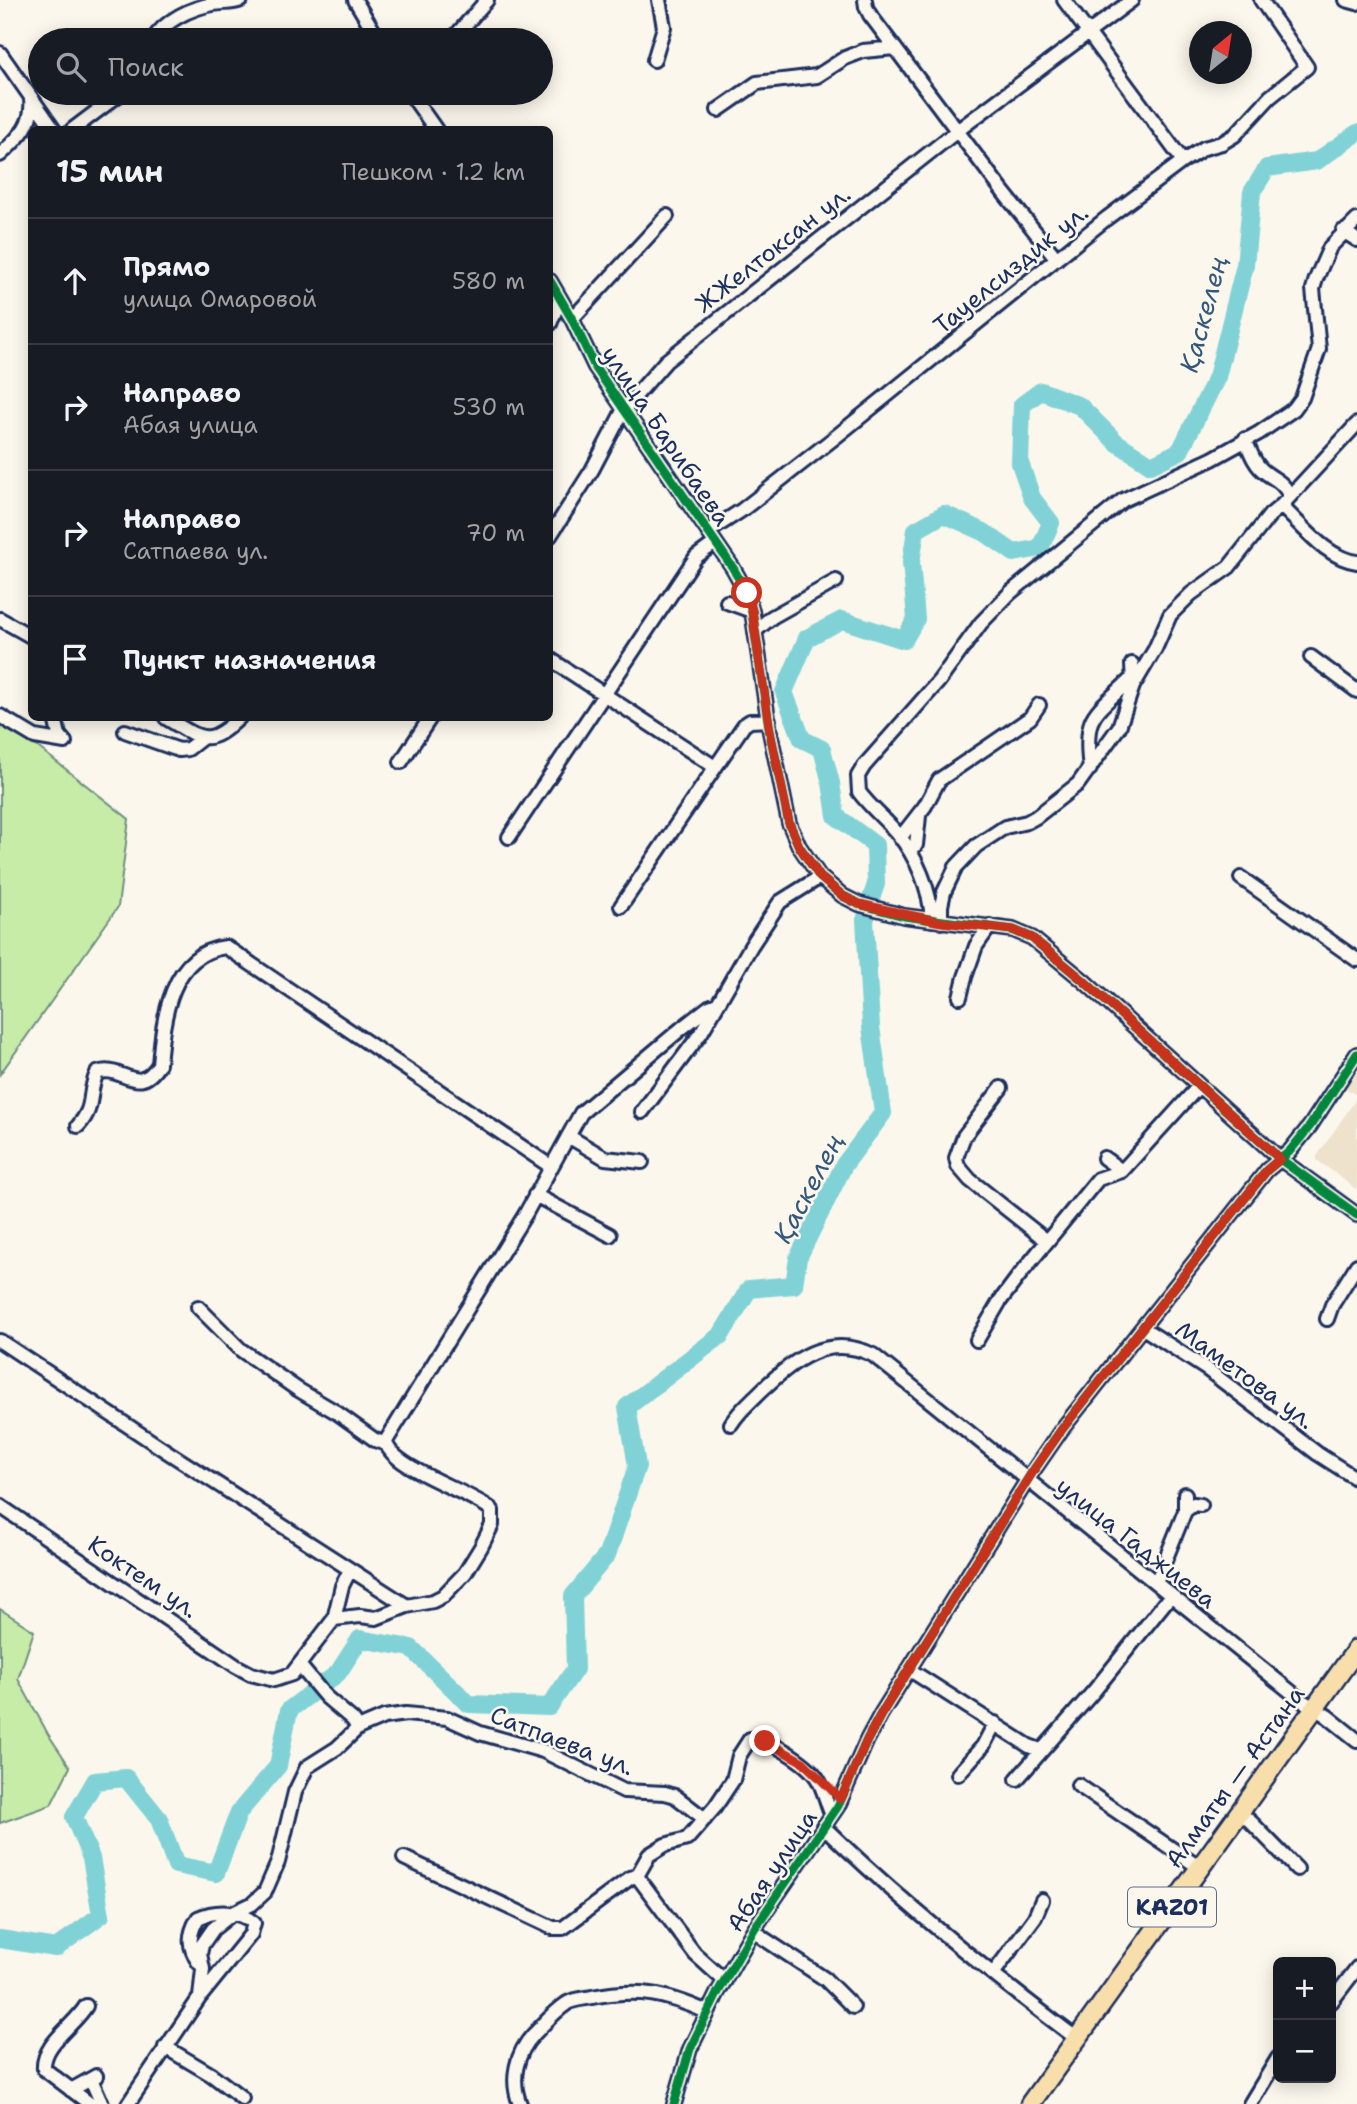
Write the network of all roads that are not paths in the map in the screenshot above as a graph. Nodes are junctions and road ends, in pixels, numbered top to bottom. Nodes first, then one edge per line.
1 (241, 0) edge
2 (355, 0) edge
3 (487, 0) edge
4 (659, 0) edge
5 (865, 0) edge
6 (1064, 0) edge
7 (1132, 0) edge
8 (1261, 0) edge
9 (1346, 0) edge
10 (1357, 3) edge
11 (164, 28) edge
12 (372, 28) edge
13 (462, 28) edge
14 (1088, 34) junction
15 (895, 48) junction
16 (0, 53) edge
17 (654, 60) dead end
18 (28, 95) edge
19 (31, 105) edge
20 (35, 105) edge
21 (105, 105) edge
22 (418, 105) edge
23 (718, 110) dead end
24 (51, 126) edge
25 (77, 126) edge
26 (433, 126) edge
27 (957, 131) junction
28 (0, 155) edge
29 (1183, 161) junction
30 (667, 216) dead end
31 (1357, 220) edge
32 (1343, 232) junction
33 (1357, 240) edge
34 (1057, 259) junction
35 (553, 286) edge
36 (560, 299) junction
37 (553, 316) edge
38 (572, 319) junction
39 (624, 409) junction
40 (1357, 424) edge
41 (1245, 439) junction
42 (1286, 501) junction
43 (553, 531) edge
44 (712, 537) junction
45 (1357, 562) edge
46 (836, 581) dead end
47 (727, 602) dead end
48 (752, 611) junction
49 (0, 619) edge
50 (755, 631) junction
51 (28, 635) edge
52 (1311, 657) dead end
53 (553, 661) edge
54 (1132, 664) dead end
55 (1132, 683) junction
56 (1357, 691) edge
57 (603, 694) junction
58 (1039, 705) dead end
59 (0, 716) edge
60 (769, 720) junction
61 (56, 721) edge
62 (171, 721) edge
63 (236, 721) edge
64 (428, 721) edge
65 (125, 731) dead end
66 (202, 738) junction
67 (401, 762) dead end
68 (715, 767) junction
69 (1090, 769) junction
70 (920, 812) junction
71 (509, 837) dead end
72 (901, 838) junction
73 (916, 845) dead end
74 (820, 877) junction
75 (1241, 878) dead end
76 (621, 906) dead end
77 (937, 921) junction
78 (990, 926) junction
79 (1357, 960) edge
80 (960, 997) dead end
81 (718, 1004) junction
82 (1356, 1058) edge
83 (1199, 1086) junction
84 (1001, 1088) dead end
85 (642, 1112) dead end
86 (78, 1126) dead end
87 (568, 1136) junction
88 (1104, 1158) dead end
89 (1280, 1159) junction
90 (642, 1162) dead end
91 (550, 1166) junction
92 (1122, 1171) junction
93 (535, 1195) junction
94 (1357, 1215) edge
95 (610, 1235) dead end
96 (1047, 1241) junction
97 (1357, 1265) edge
98 (198, 1307) dead end
99 (1328, 1319) dead end
100 (1143, 1328) junction
101 (977, 1340) dead end
102 (0, 1341) edge
103 (731, 1424) dead end
104 (386, 1444) junction
105 (1357, 1479) edge
106 (1027, 1481) junction
107 (1185, 1494) dead end
108 (1201, 1505) dead end
109 (0, 1506) edge
110 (1185, 1511) junction
111 (350, 1570) junction
112 (1156, 1583) junction
113 (1171, 1595) junction
114 (407, 1606) junction
115 (334, 1619) junction
116 (1357, 1649) edge
117 (300, 1667) junction
118 (910, 1670) junction
119 (1314, 1709) junction
120 (995, 1723) junction
121 (356, 1724) junction
122 (1357, 1740) edge
123 (1040, 1751) junction
124 (958, 1774) dead end
125 (818, 1779) junction
126 (1017, 1779) dead end
127 (1078, 1785) dead end
128 (841, 1799) junction
129 (1239, 1812) junction
130 (832, 1815) junction
131 (705, 1819) junction
132 (823, 1826) junction
133 (404, 1858) dead end
134 (1200, 1868) junction
135 (1297, 1869) dead end
136 (637, 1877) junction
137 (1042, 1900) dead end
138 (233, 1913) junction
139 (754, 1929) junction
140 (202, 1966) junction
141 (1357, 1968) edge
142 (993, 1974) junction
143 (725, 1981) junction
144 (1336, 1996) edge
145 (200, 1997) junction
146 (86, 2006) dead end
147 (853, 2007) dead end
148 (707, 2012) junction
149 (1076, 2038) junction
150 (165, 2047) junction
151 (1273, 2066) edge
152 (71, 2090) junction
153 (242, 2098) dead end
154 (90, 2104) edge
155 (102, 2104) edge
156 (128, 2104) edge
157 (520, 2104) edge
158 (674, 2104) edge
159 (1030, 2104) edge
160 (1250, 2104) edge

1 - 11 street
2 - 12 street
3 - 13 street
4 - 17 street
5 - 15 street
6 - 14 street
7 - 14 street, ЖЖелтоксан ул.
8 - 29 street, Тауелсиздик ул.
9 - 10 street
14 - 27 street, ЖЖелтоксан ул.
14 - 29 street
15 - 23 street
15 - 27 street
16 - 18 street
19 - 28 street
20 - 24 street
21 - 25 street
22 - 26 street
27 - 34 street
27 - 39 street, ЖЖелтоксан ул.
29 - 34 street, Тауелсиздик ул.
30 - 38 street
31 - 32 street
32 - 33 street
32 - 41 street
34 - 44 street, Тауелсиздик ул.
35 - 36 street, улица Барибаева
36 - 37 street
36 - 38 street, улица Барибаева
38 - 39 street, улица Барибаева
39 - 43 street, ЖЖелтоксан ул.
39 - 44 street, улица Барибаева
40 - 42 street
41 - 42 street
41 - 72 street
42 - 45 street
42 - 55 street
44 - 48 street, улица Барибаева
44 - 57 street, Тауелсиздик ул.
46 - 50 street
47 - 48 street
48 - 50 street, улица Барибаева
49 - 51 street
50 - 60 street, улица Барибаева
52 - 56 street
53 - 57 street
54 - 55 street
55 - 69 street
55 - 69 street
57 - 68 street
57 - 71 street, Тауелсиздик ул.
58 - 70 street
59 - 61 street
60 - 68 street
60 - 74 street, улица Барибаева
62 - 66 street
63 - 66 street
64 - 67 street
65 - 66 street
68 - 76 street
69 - 77 street
70 - 72 street
70 - 73 street
72 - 77 street
74 - 77 street, улица Барибаева
74 - 81 street
75 - 79 street
77 - 78 street, улица Барибаева
78 - 80 street
78 - 83 street, улица Барибаева
81 - 85 street
81 - 87 street
82 - 89 street, Абая улица
83 - 89 street, улица Барибаева
83 - 92 street
84 - 96 street
86 - 91 street
87 - 90 street
87 - 91 street
88 - 92 street
89 - 94 street, улица Барибаева
89 - 100 street, Абая улица
91 - 93 street
92 - 96 street
93 - 95 street
93 - 104 street
96 - 101 street
97 - 99 street
98 - 104 street
100 - 105 street, Маметова ул.
100 - 106 street, Абая улица
102 - 111 street
103 - 106 street, улица Гаджиева
104 - 114 street
106 - 112 street, улица Гаджиева
106 - 118 street, Абая улица
107 - 110 street
108 - 110 street
109 - 117 street, Коктем ул.
110 - 112 street
111 - 114 street
111 - 115 street
112 - 113 street, улица Гаджиева
113 - 119 street, улица Гаджиева
113 - 123 street
114 - 115 street
115 - 117 street
116 - 119 highway, Алматы — Астана / KАZ01
117 - 121 street
118 - 120 street
118 - 128 street, Абая улица
119 - 122 street, улица Гаджиева
119 - 129 highway, Алматы — Астана / KАZ01
120 - 123 street
120 - 124 street
121 - 131 street, Сатпаева ул.
121 - 138 street
123 - 126 street
125 - 128 street
125 - 130 street
125 - 131 street
127 - 134 street
128 - 130 street, Абая улица
129 - 134 highway, Алматы — Астана / KАZ01
129 - 135 street
130 - 132 street, Абая улица
131 - 136 street
132 - 139 street, Абая улица
132 - 142 street
133 - 136 street
134 - 149 highway, Алматы — Астана / KАZ01
136 - 143 street
137 - 142 street
138 - 140 street
138 - 140 street
138 - 145 street
139 - 143 street, Абая улица
139 - 147 street
140 - 145 street
141 - 144 street
142 - 149 street
143 - 148 street, Абая улица
145 - 150 street
146 - 152 street
148 - 157 street
148 - 158 street, Абая улица
149 - 159 highway, Алматы — Астана / KАZ01
150 - 153 street
150 - 156 street
151 - 160 street
152 - 154 street
152 - 155 street

